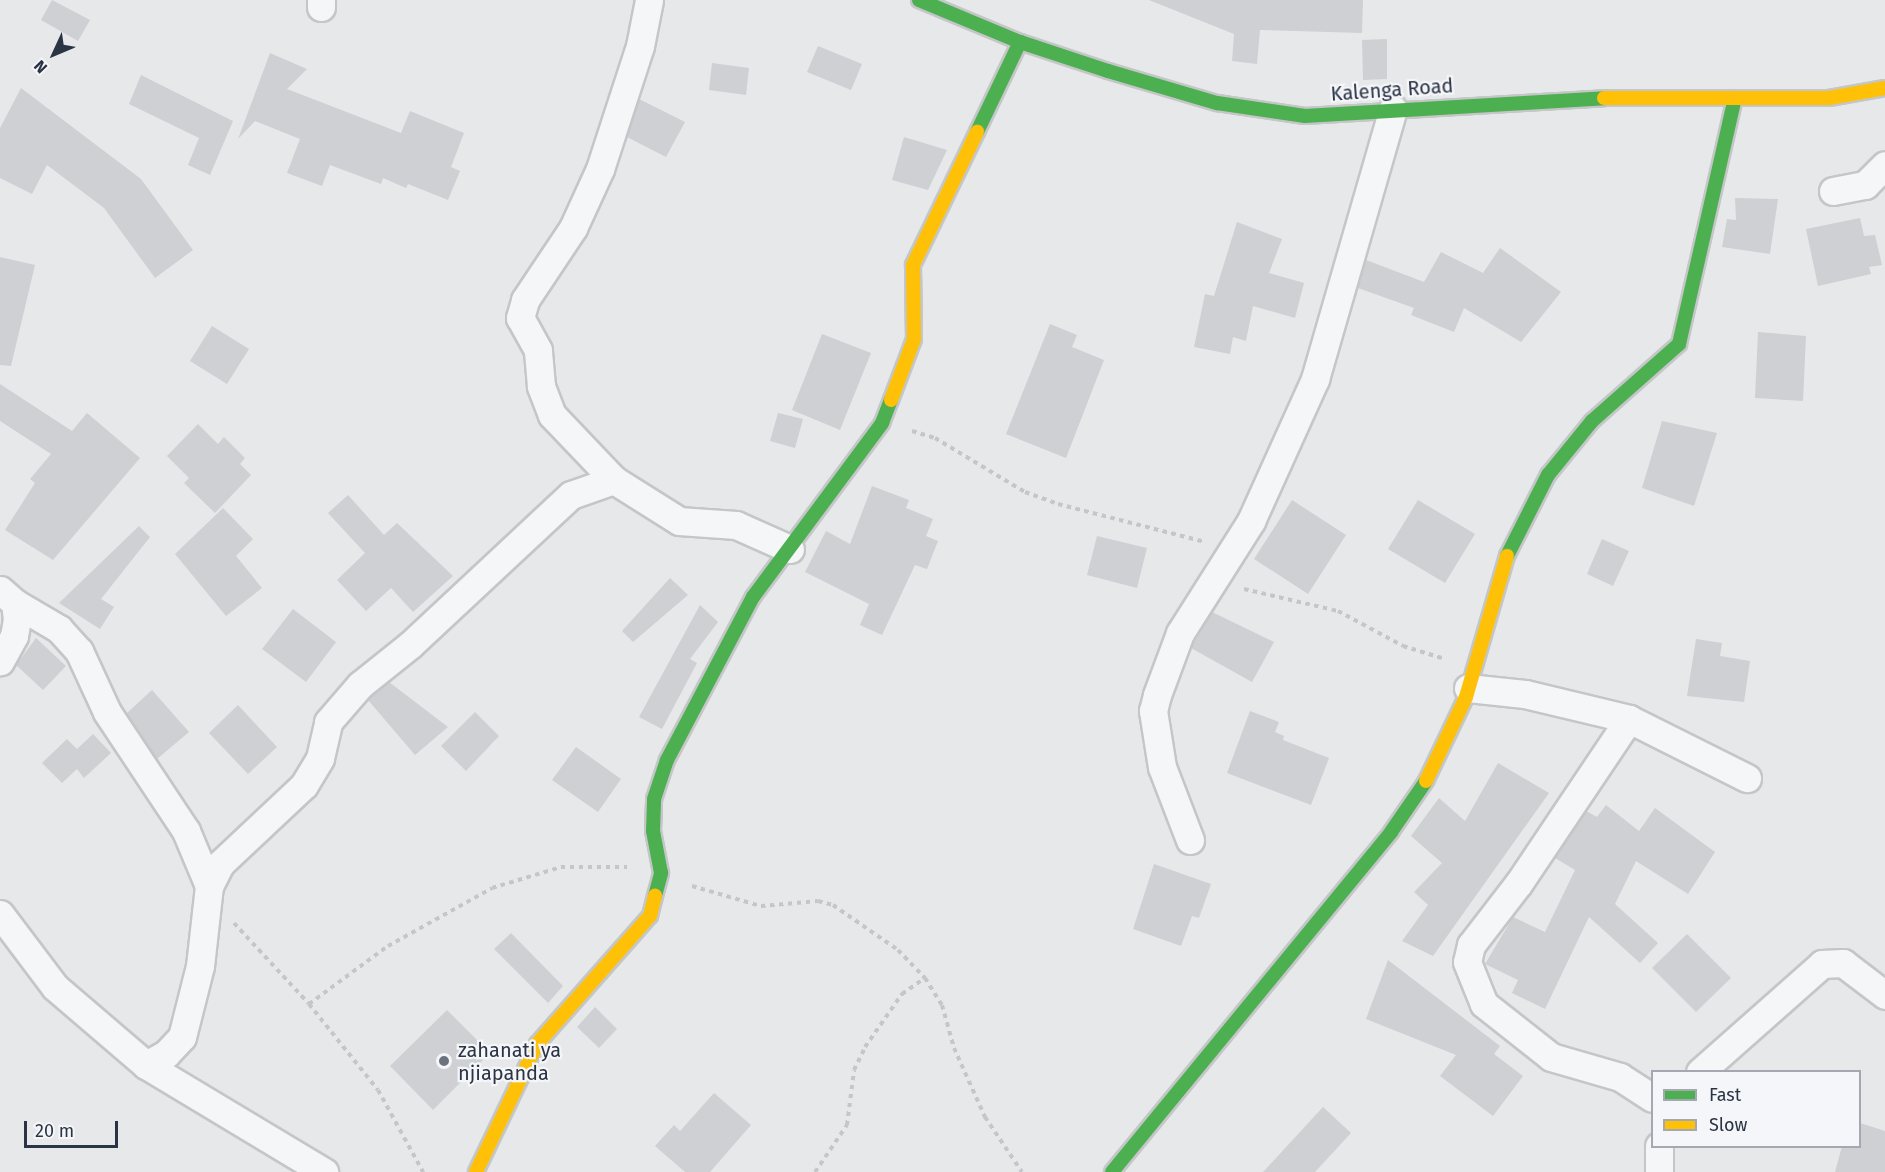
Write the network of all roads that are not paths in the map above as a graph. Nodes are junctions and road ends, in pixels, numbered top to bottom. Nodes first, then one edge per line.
1 (649, 0) edge
2 (920, 0) edge
3 (1020, 42) junction
4 (1885, 88) edge
5 (1735, 98) junction
6 (1393, 109) junction
7 (1885, 165) edge
8 (1833, 191) dead end
9 (614, 480) junction
10 (790, 549) junction
11 (7, 597) edge
12 (0, 661) edge
13 (1471, 678) junction
14 (1629, 718) junction
15 (1747, 778) dead end
16 (1190, 840) dead end
17 (209, 886) junction
18 (0, 914) edge
19 (1885, 995) edge
20 (146, 1065) junction
21 (1701, 1070) edge
22 (1651, 1097) edge
23 (1659, 1148) edge
24 (324, 1172) edge
25 (476, 1172) edge
26 (1112, 1172) edge
27 (1659, 1172) edge

1 - 9 street
2 - 3 street, Kalenga Road
3 - 6 street, Kalenga Road
3 - 10 street
4 - 5 street, Kalenga Road
5 - 6 street, Kalenga Road
5 - 13 street
6 - 16 street
7 - 8 street
9 - 10 street
9 - 17 street
10 - 25 street
11 - 12 street
11 - 17 street
13 - 14 street
13 - 26 street
14 - 15 street
14 - 22 street
17 - 20 street
18 - 20 street
19 - 21 street
20 - 24 street
23 - 27 street

